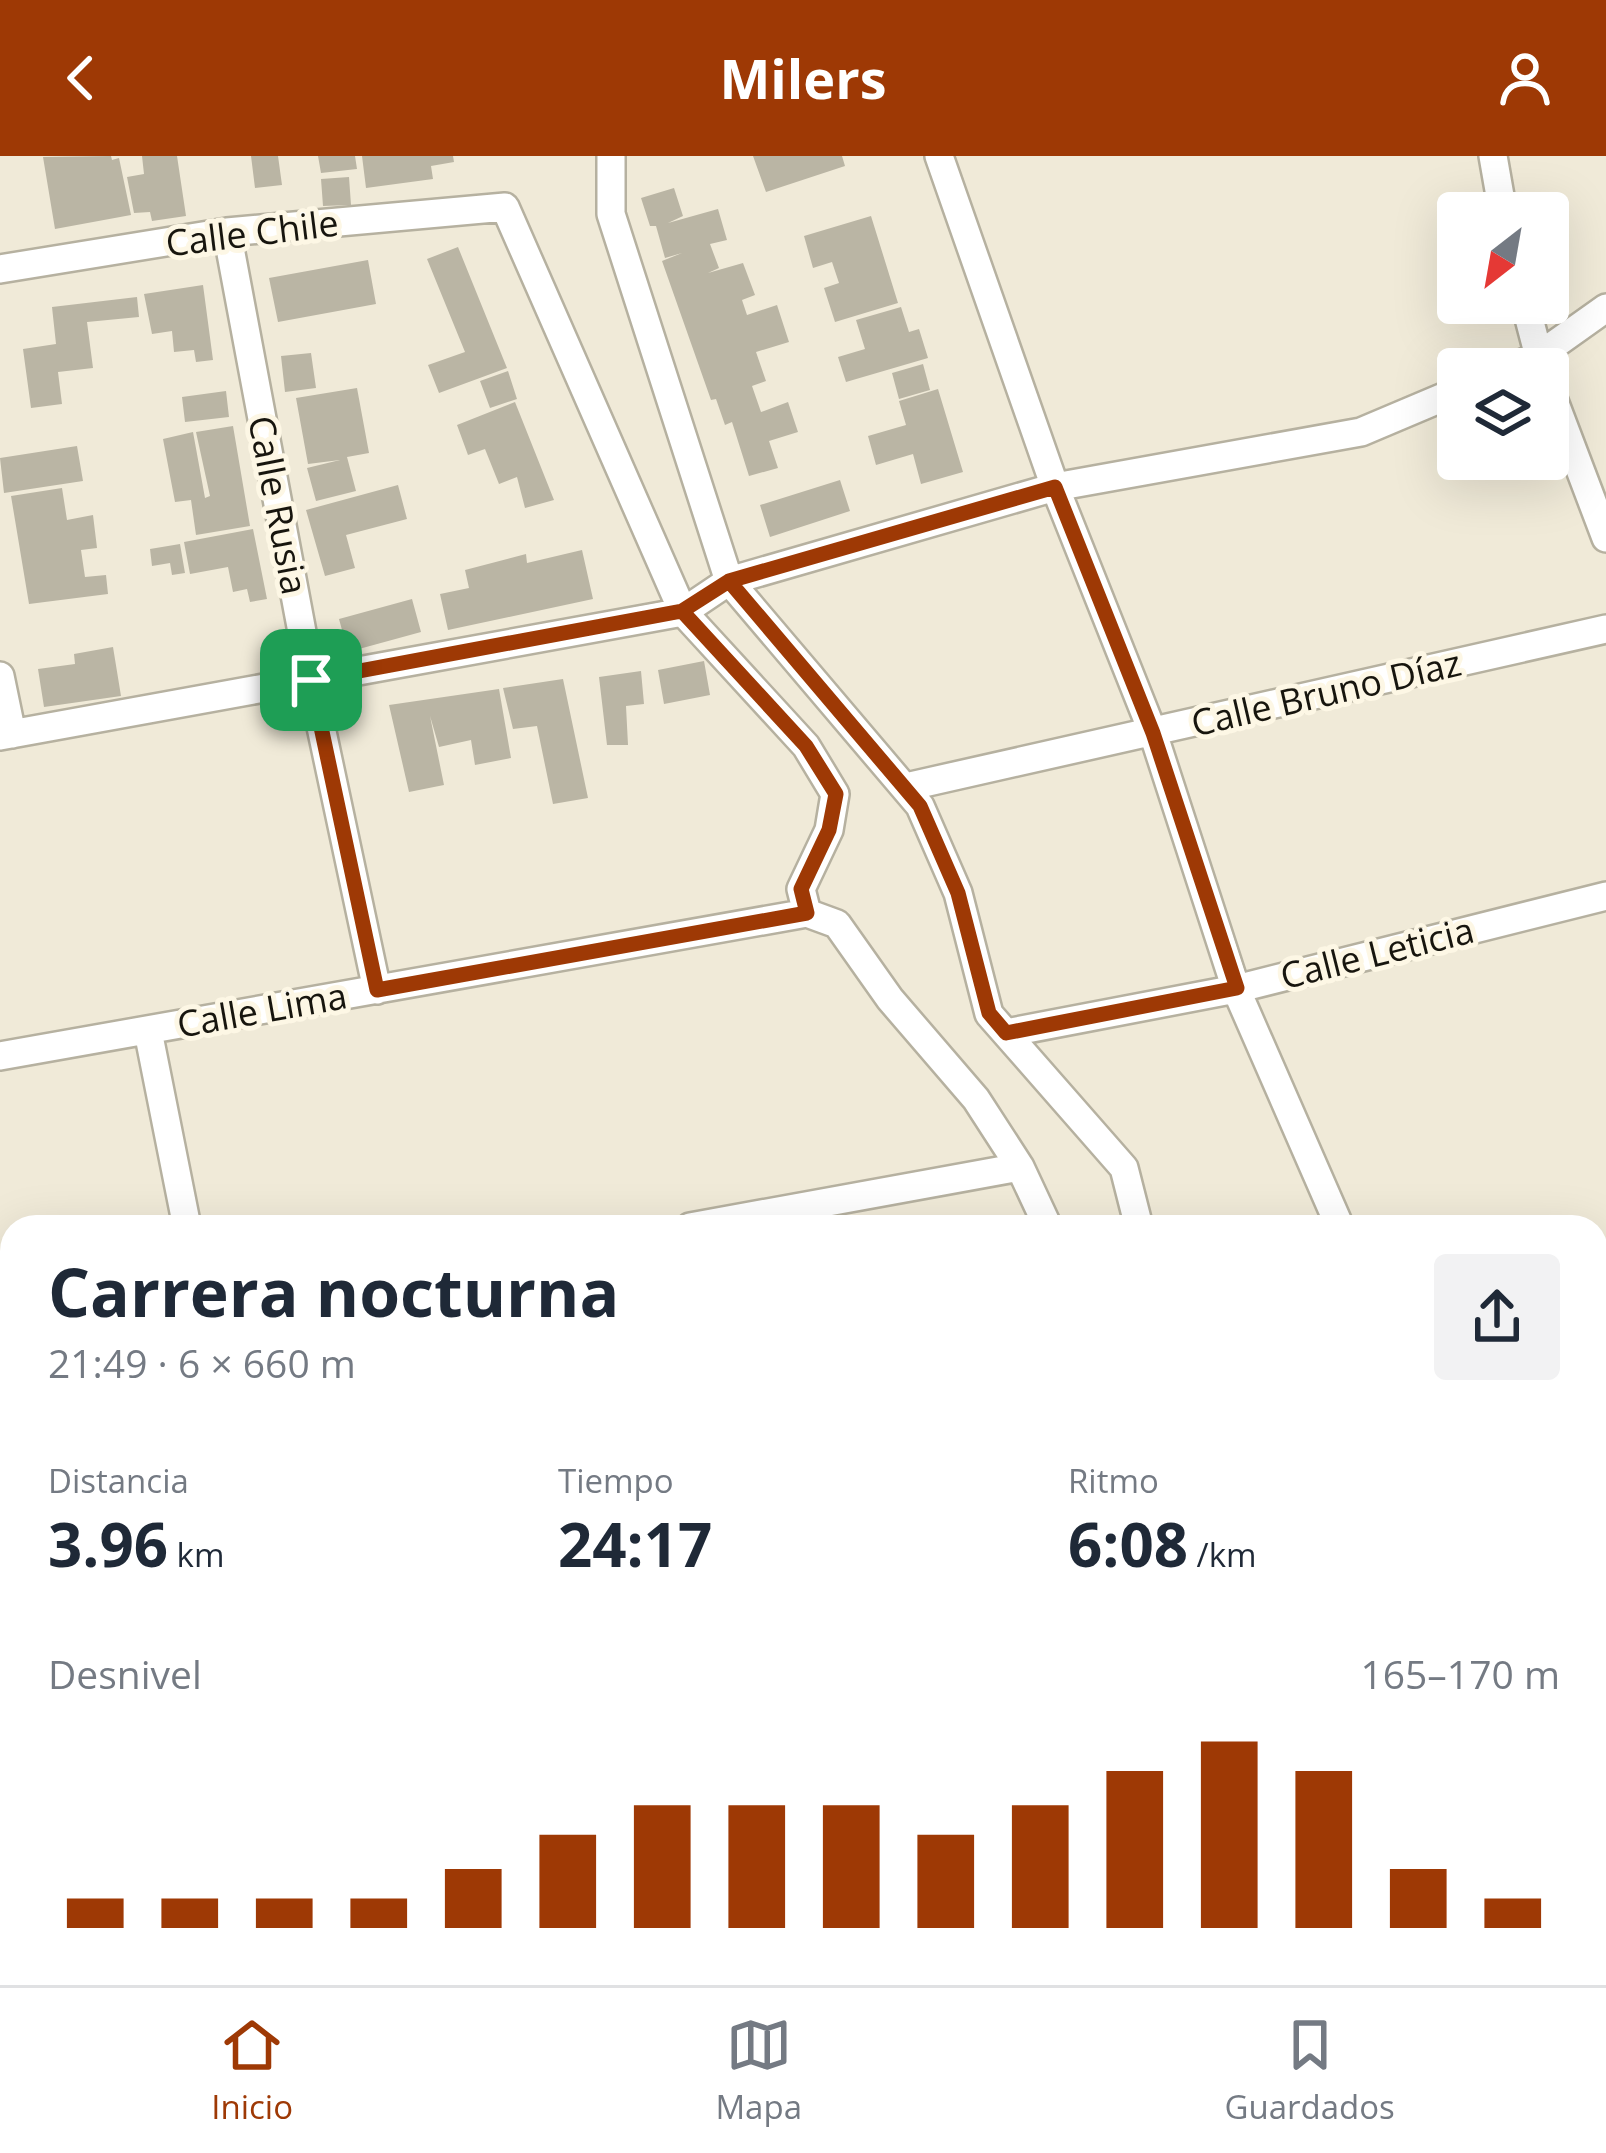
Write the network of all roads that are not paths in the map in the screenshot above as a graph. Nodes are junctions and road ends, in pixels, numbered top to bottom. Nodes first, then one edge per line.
1 (611, 156) edge
2 (939, 156) edge
3 (1493, 156) edge
4 (1499, 192) edge
5 (227, 232) junction
6 (0, 269) edge
7 (1606, 308) edge
8 (1558, 348) edge
9 (1437, 400) edge
10 (1569, 440) edge
11 (1055, 487) junction
12 (1606, 538) edge
13 (729, 581) junction
14 (682, 611) junction
15 (1606, 628) edge
16 (0, 676) edge
17 (311, 680) junction
18 (1153, 733) junction
19 (6, 735) edge
20 (906, 788) junction
21 (1606, 896) edge
22 (807, 913) junction
23 (1237, 988) junction
24 (377, 990) junction
25 (148, 1030) junction
26 (1006, 1033) junction
27 (0, 1056) edge
28 (1020, 1167) junction
29 (185, 1215) edge
30 (756, 1215) edge
31 (1042, 1215) edge
32 (1136, 1215) edge
33 (1335, 1215) edge

1 - 13 street
2 - 11 street
3 - 4 street
5 - 6 street, Calle Chile
5 - 14 street, Calle Chile
5 - 17 street, Calle Rusia
7 - 8 street
9 - 11 street
10 - 12 street
11 - 13 street
11 - 18 street
13 - 14 street
13 - 20 street
14 - 17 street
14 - 22 street
15 - 18 street, Calle Bruno Díaz
16 - 19 street
17 - 19 street
17 - 24 street, Calle Rusia
18 - 20 street, Calle Bruno Díaz
18 - 23 street
20 - 26 street
21 - 23 street, Calle Leticia
22 - 24 street, Calle Lima
22 - 28 street
23 - 26 street, Calle Leticia
23 - 33 street
24 - 25 street, Calle Lima
25 - 27 street, Calle Lima
25 - 29 street
26 - 32 street
28 - 30 street
28 - 31 street

